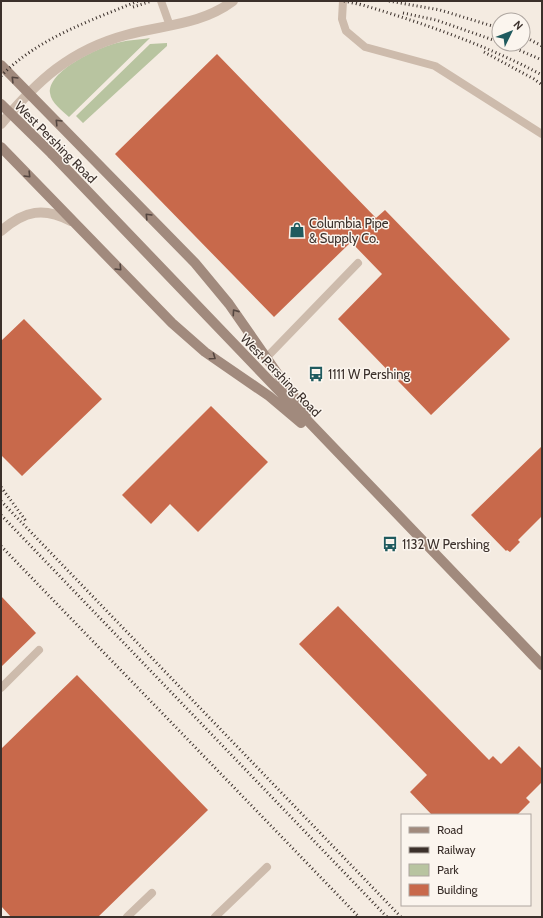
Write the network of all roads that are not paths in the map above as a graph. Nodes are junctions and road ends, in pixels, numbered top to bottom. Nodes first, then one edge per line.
1 (161, 1) edge
2 (232, 1) edge
3 (342, 1) edge
4 (170, 26) junction
5 (1, 65) edge
6 (28, 92) junction
7 (1, 104) edge
8 (1, 124) edge
9 (542, 134) edge
10 (1, 147) edge
11 (75, 223) junction
12 (1, 230) edge
13 (358, 263) dead end
14 (266, 358) junction
15 (341, 456) junction
16 (39, 650) dead end
17 (542, 665) edge
18 (1, 688) edge
19 (267, 867) dead end
20 (152, 893) dead end
21 (128, 917) edge
22 (215, 917) edge

1 - 4 lane
2 - 4 street
3 - 9 lane
4 - 6 street
6 -> 5 main road
6 - 8 street
14 -> 6 main road
7 - 15 main road, West Pershing Road, bridge
10 -> 11 main road
11 - 12 street
11 -> 15 main road
13 - 14 lane
14 - 15 main road
15 - 17 main road, West Pershing Road
16 - 18 lane
19 - 22 lane
20 - 21 lane

